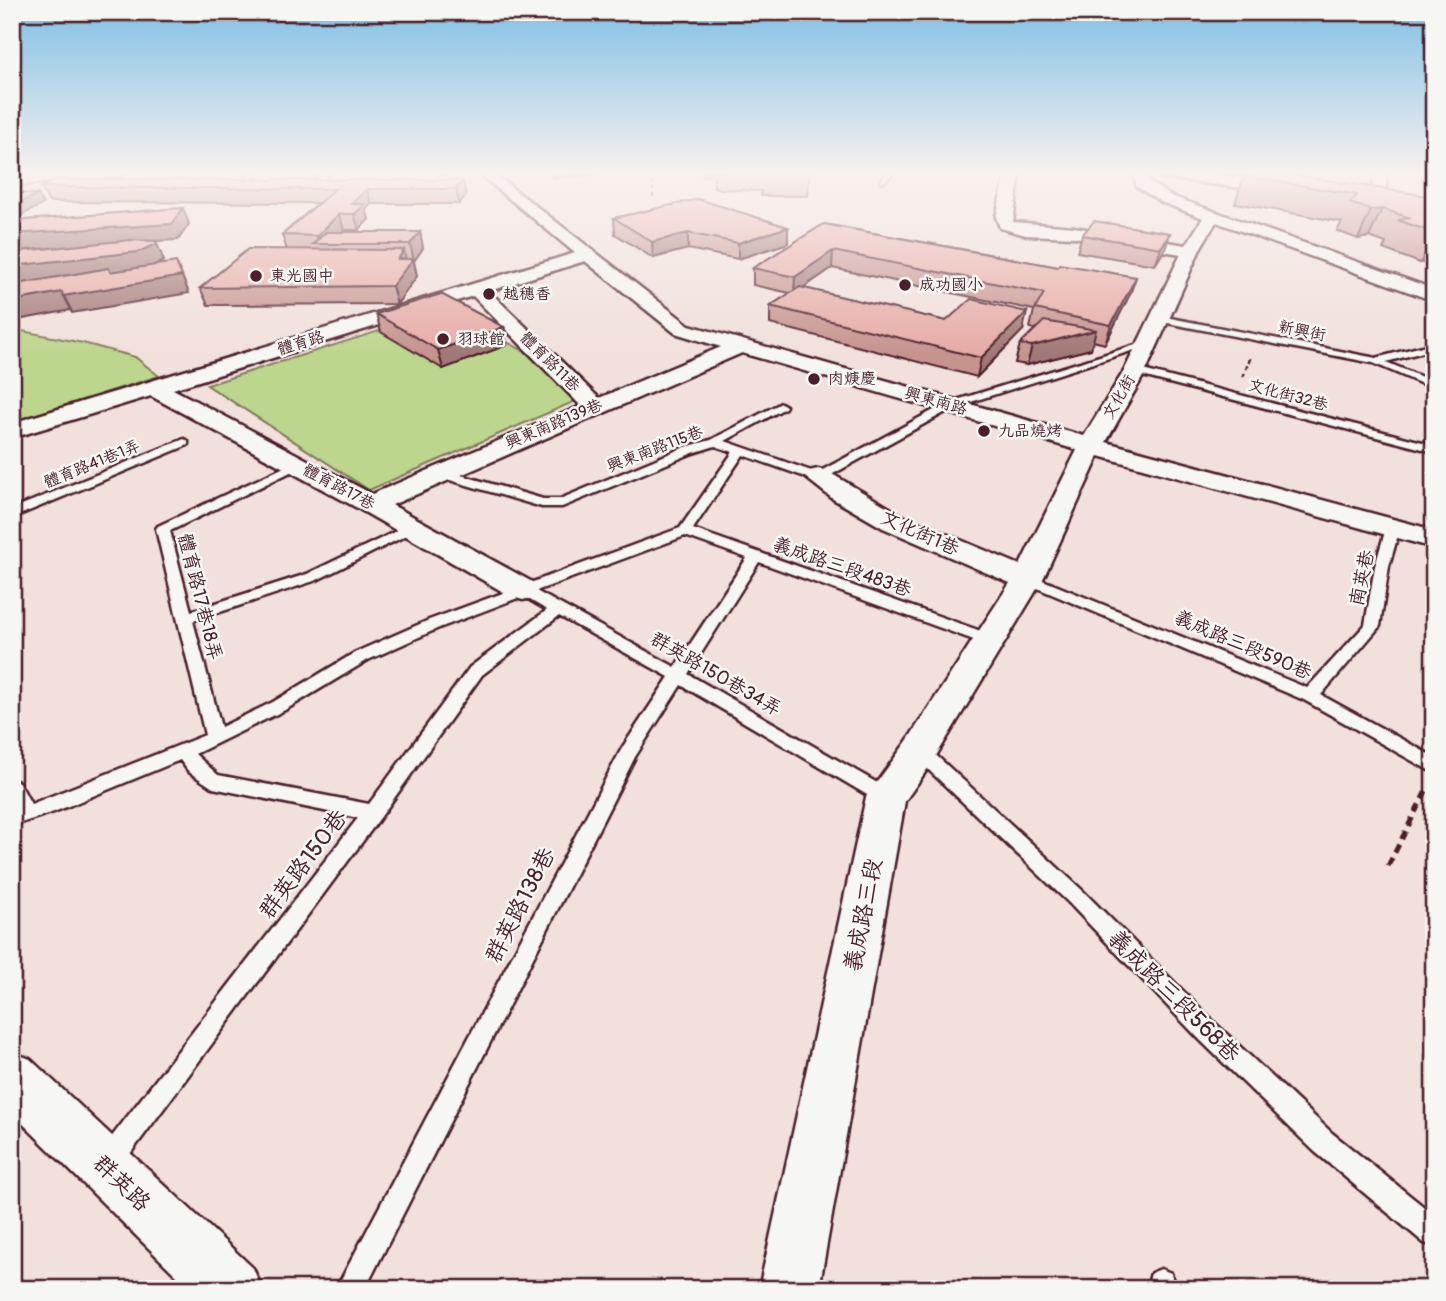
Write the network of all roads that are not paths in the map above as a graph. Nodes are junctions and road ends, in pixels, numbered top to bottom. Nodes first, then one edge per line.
1 (562, 233) edge
2 (1078, 233) edge
3 (1202, 233) edge
4 (1259, 233) edge
5 (1191, 251) junction
6 (589, 254) junction
7 (477, 289) junction
8 (1434, 295) edge
9 (1160, 319) junction
10 (1145, 345) junction
11 (1434, 346) edge
12 (738, 347) junction
13 (1418, 350) junction
14 (1434, 356) edge
15 (1376, 361) junction
16 (1135, 371) junction
17 (1434, 386) edge
18 (154, 388) junction
19 (951, 405) junction
20 (781, 406) dead end
21 (594, 407) junction
22 (12, 431) edge
23 (715, 442) junction
24 (184, 443) dead end
25 (1091, 446) junction
26 (1434, 449) edge
27 (740, 452) junction
28 (299, 466) junction
29 (440, 473) junction
30 (818, 477) junction
31 (371, 503) junction
32 (12, 514) edge
33 (414, 528) junction
34 (1393, 528) junction
35 (685, 531) junction
36 (1434, 539) edge
37 (755, 557) junction
38 (1028, 579) junction
39 (523, 590) junction
40 (558, 609) junction
41 (185, 618) junction
42 (987, 639) junction
43 (679, 676) junction
44 (1310, 696) junction
45 (215, 738) junction
46 (183, 751) junction
47 (920, 751) junction
48 (1434, 766) edge
49 (12, 787) edge
50 (886, 797) junction
51 (373, 813) junction
52 (20, 816) edge
53 (12, 1077) edge
54 (104, 1167) junction
55 (1434, 1233) edge
56 (232, 1289) edge
57 (350, 1289) edge
58 (789, 1289) edge

1 - 6 street, 興東南路
2 - 5 street
3 - 5 street, 文化街
4 - 8 street
5 - 9 street, 文化街
6 - 7 street, 體育路
6 - 12 street, 興東南路
7 - 18 street, 體育路
7 - 21 street, 體育路11巷
9 - 10 street, 文化街
9 - 15 lane, 新興街
10 - 16 street, 文化街
10 - 19 lane
11 - 13 lane
12 - 19 street, 興東南路
12 - 21 street, 興東南路139巷
13 - 14 lane
13 - 15 lane
15 - 17 lane, 新興街
16 - 25 street, 文化街
16 - 26 lane, 文化街32巷
18 - 22 street, 體育路
18 - 28 street, 體育路17巷
19 - 25 street, 興東南路
19 - 30 lane
20 - 23 lane
21 - 29 street, 興東南路139巷
23 - 27 lane, 興東南路115巷
23 - 29 lane, 興東南路115巷
24 - 32 lane, 體育路41巷1弄
25 - 34 street, 興東南路
25 - 38 street, 文化街
27 - 30 lane, 興東南路115巷
27 - 35 lane
28 - 31 street, 體育路17巷
28 - 41 lane, 體育路17巷18弄
29 - 31 street, 興東南路139巷
30 - 38 street, 文化街1巷
31 - 33 street, 體育路17巷
33 - 39 street, 體育路17巷
33 - 41 lane
34 - 36 street, 興東南路
34 - 44 lane, 南英巷
35 - 37 lane, 義成路三段483巷
35 - 39 lane
37 - 42 lane, 義成路三段483巷
37 - 43 lane, 群英路138巷
38 - 42 street, 義成路三段
38 - 44 lane, 義成路三段590巷
39 - 40 lane, 群英路150巷34弄
39 - 45 lane
40 - 43 lane, 群英路150巷34弄
40 - 51 lane, 群英路150巷
41 - 45 lane, 體育路17巷18弄
42 - 47 street, 義成路三段
43 - 50 lane, 群英路150巷34弄
43 - 57 lane, 群英路138巷
44 - 48 lane, 義成路三段590巷
45 - 46 lane
46 - 51 lane
46 - 52 lane
47 - 50 street, 義成路三段
47 - 55 lane, 義成路三段568巷
49 - 52 lane
50 - 58 street, 義成路三段
51 - 54 lane, 群英路150巷
53 - 54 street, 群英路
54 - 56 street, 群英路

